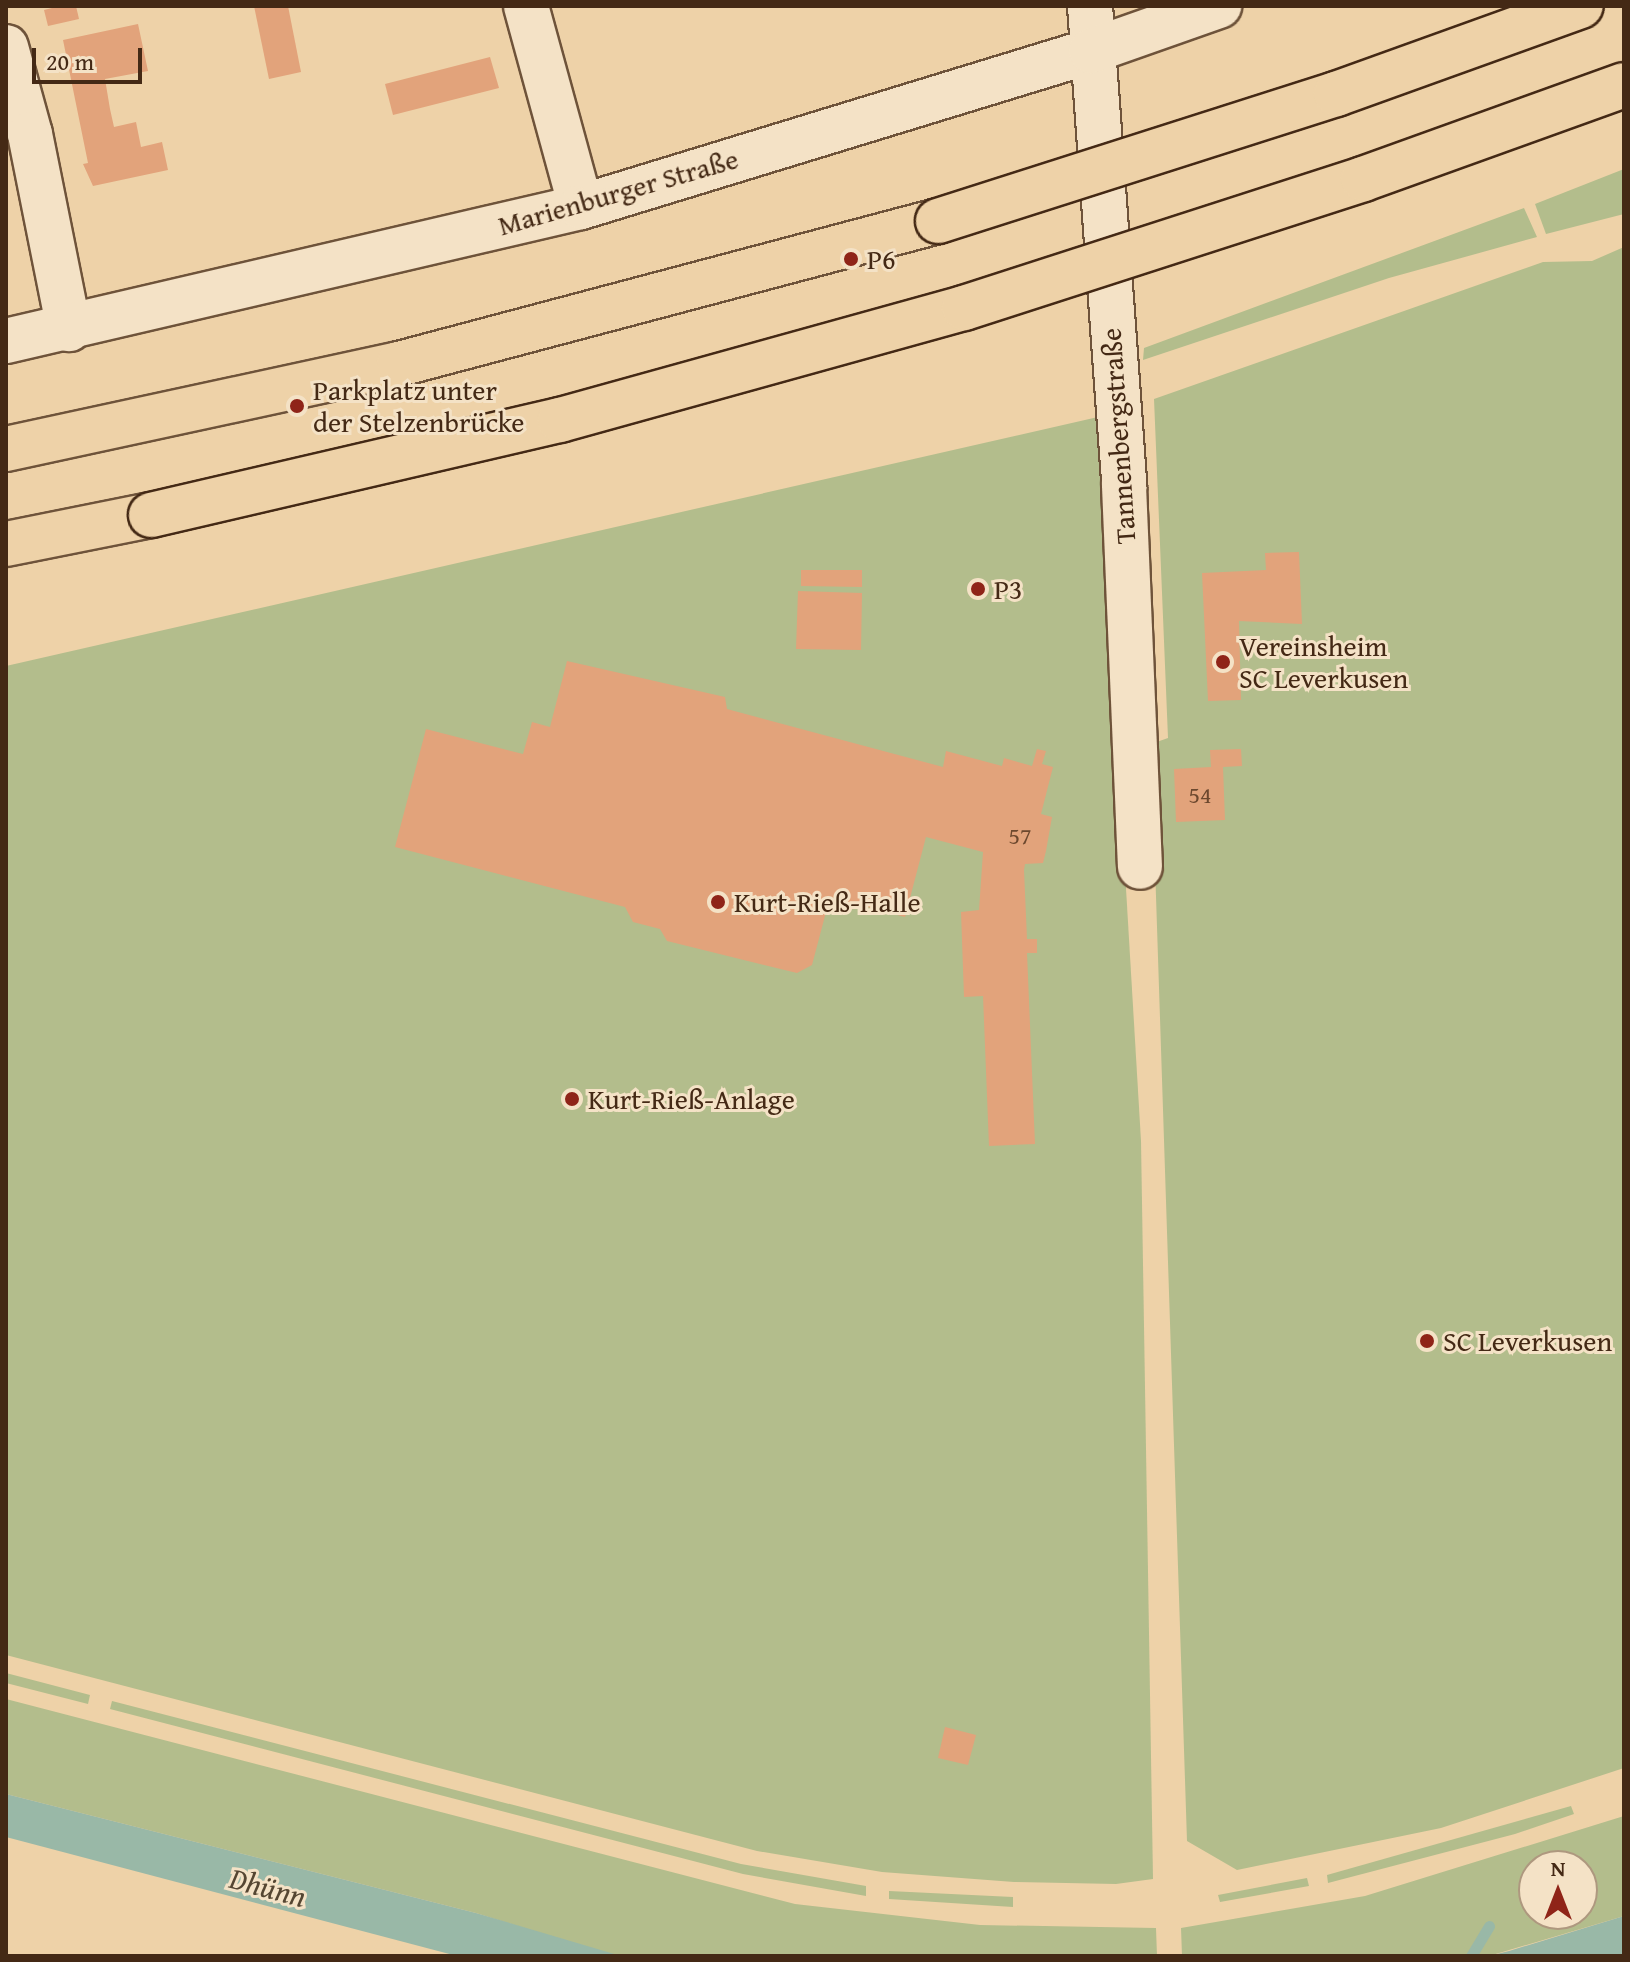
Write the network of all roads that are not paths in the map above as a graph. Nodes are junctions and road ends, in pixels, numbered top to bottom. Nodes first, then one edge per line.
1 (526, 6) edge
2 (1090, 6) edge
3 (1219, 6) edge
4 (1581, 6) edge
5 (6, 47) edge
6 (1091, 51) junction
7 (1624, 85) edge
8 (581, 207) junction
9 (69, 329) junction
10 (6, 341) edge
11 (6, 449) edge
12 (6, 544) edge
13 (1140, 867) dead end

1 - 8 street
2 - 6 street, Tannenbergstraße
3 - 6 street, Marienburger Straße
4 - 11 highway, bridge
5 - 9 street
6 - 8 street, Marienburger Straße
6 - 13 street, Tannenbergstraße
7 - 12 highway, bridge
8 - 9 street, Marienburger Straße
9 - 10 street, Marienburger Straße

